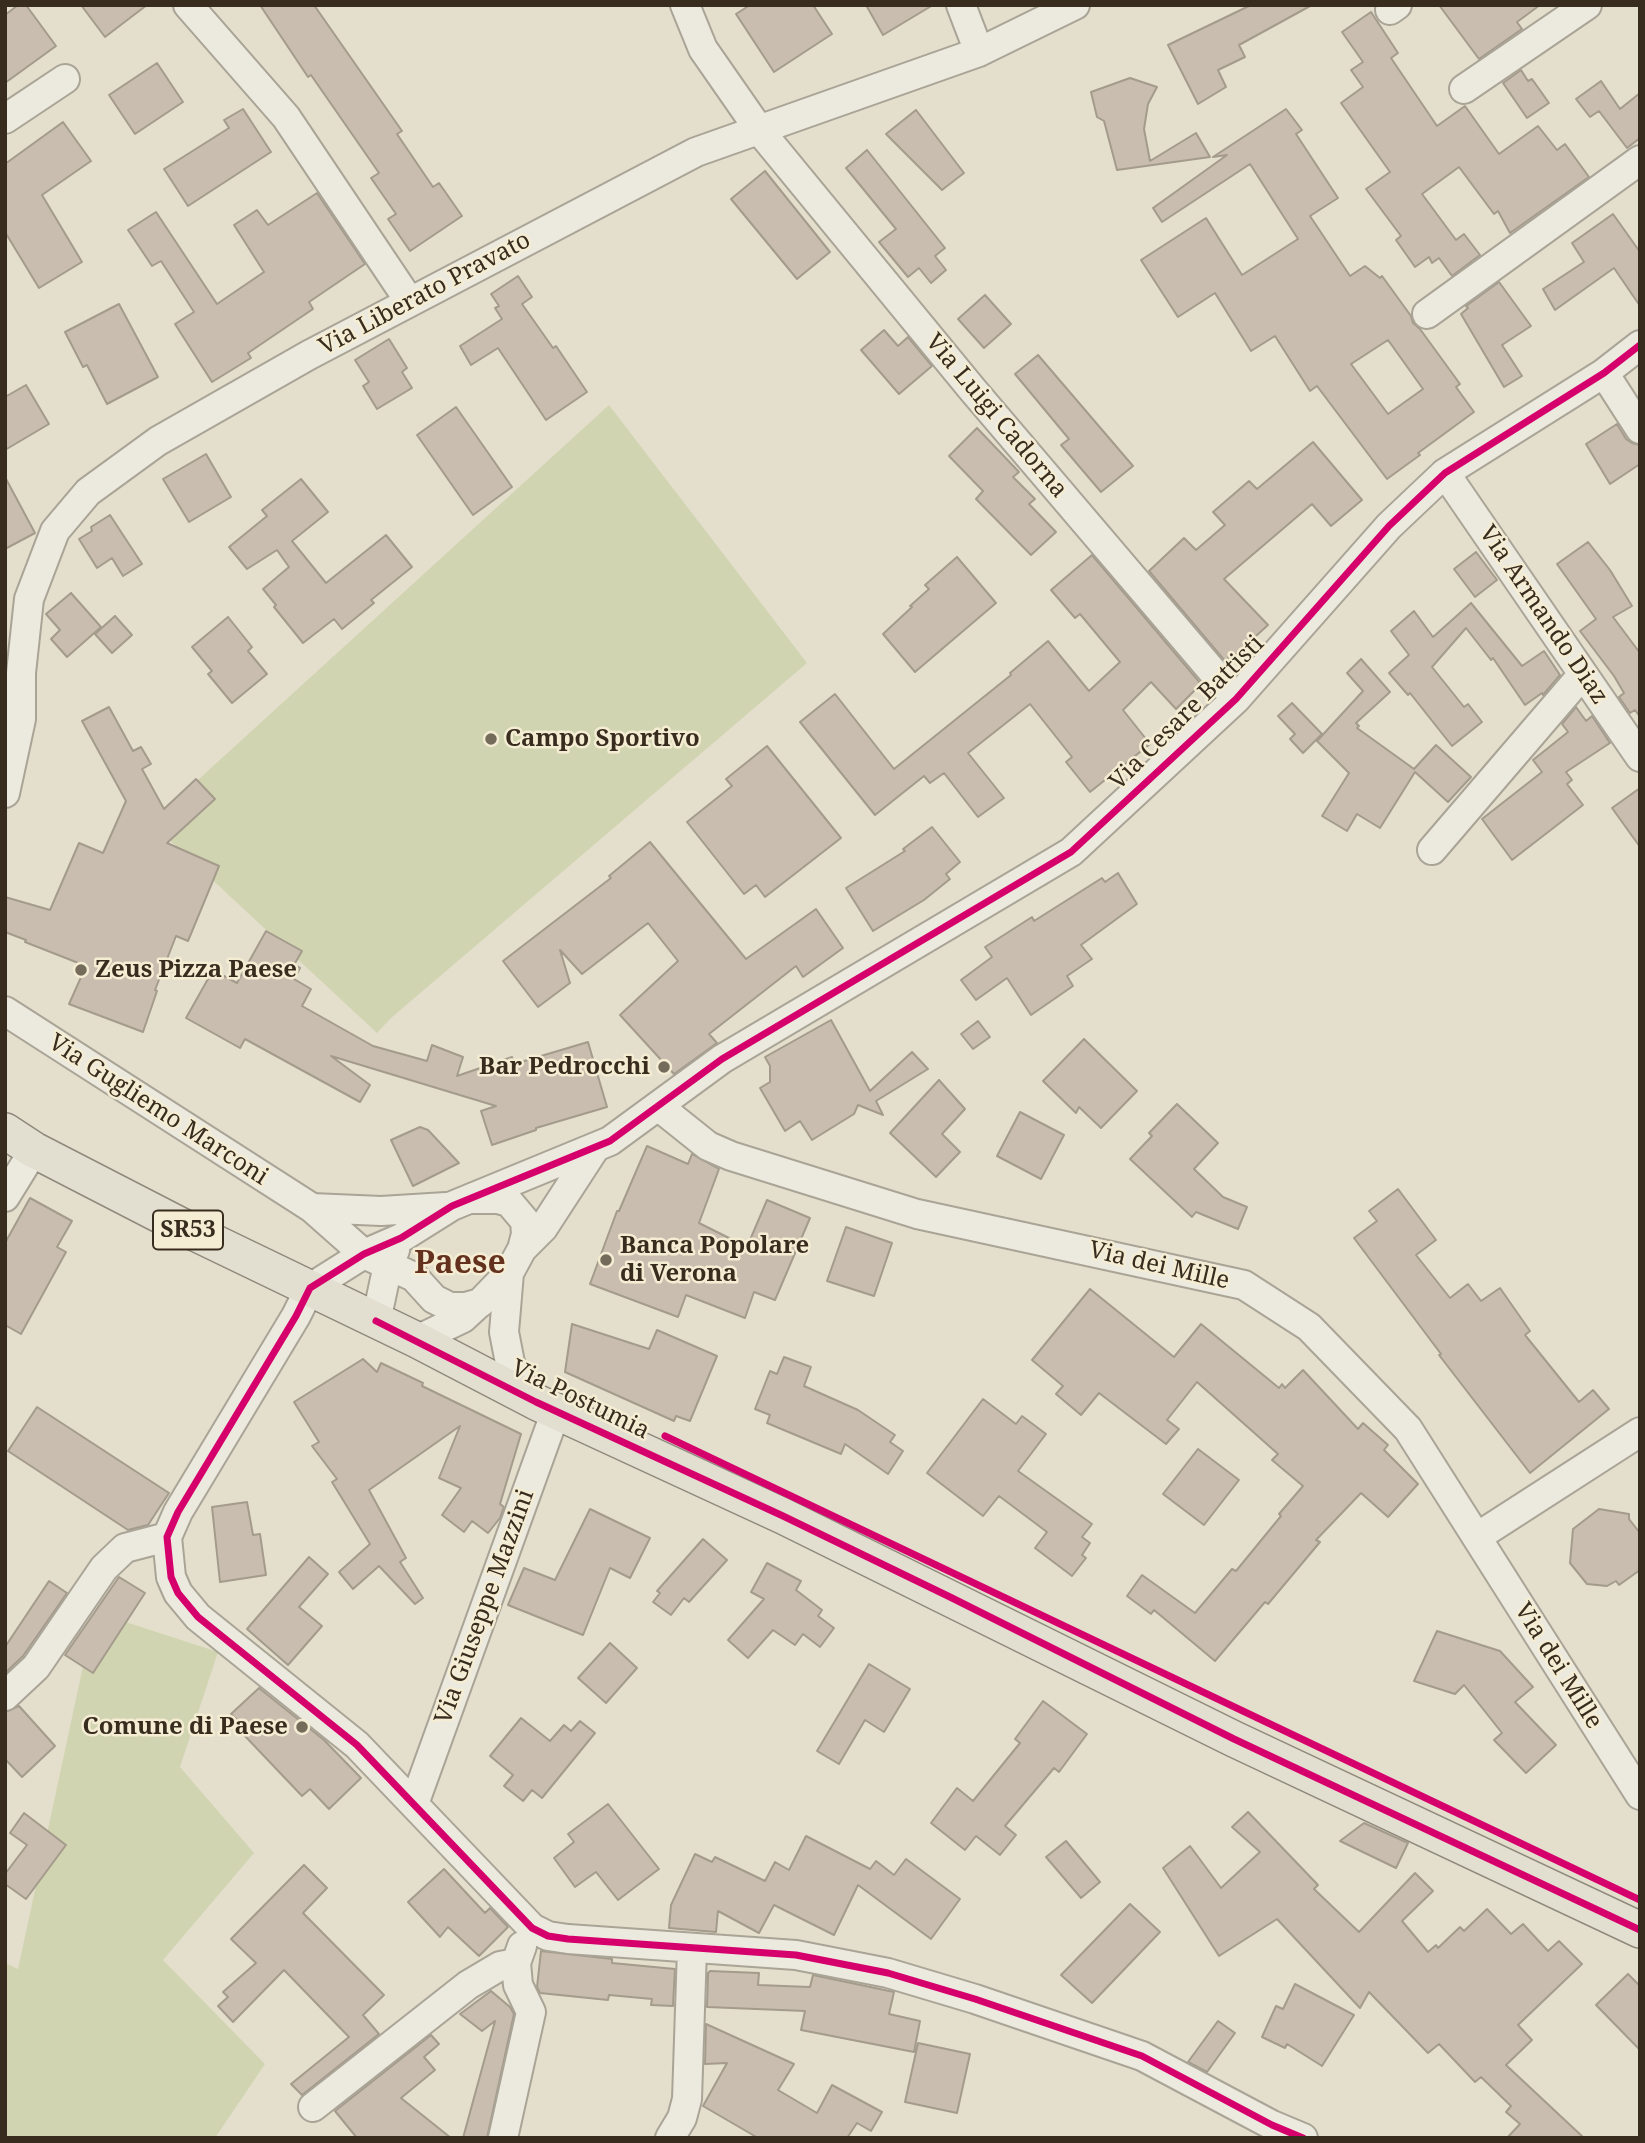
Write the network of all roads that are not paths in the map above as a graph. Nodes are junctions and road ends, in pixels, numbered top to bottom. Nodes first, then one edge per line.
1 (188, 5) edge
2 (685, 5) edge
3 (961, 5) edge
4 (1075, 5) edge
5 (1587, 5) edge
6 (979, 52) junction
7 (65, 79) dead end
8 (1464, 89) dead end
9 (5, 119) edge
10 (760, 131) junction
11 (1640, 160) edge
12 (410, 302) junction
13 (1427, 314) dead end
14 (1640, 345) edge
15 (1604, 373) junction
16 (1640, 429) edge
17 (1445, 474) junction
18 (5, 648) edge
19 (21, 673) junction
20 (1583, 674) junction
21 (1236, 699) junction
22 (1640, 757) edge
23 (5, 793) edge
24 (1432, 850) dead end
25 (5, 1010) edge
26 (658, 1106) junction
27 (5, 1131) edge
28 (595, 1148) junction
29 (34, 1150) junction
30 (5, 1198) edge
31 (461, 1203) junction
32 (312, 1208) junction
33 (376, 1259) junction
34 (516, 1261) junction
35 (414, 1277) junction
36 (310, 1288) junction
37 (480, 1303) junction
38 (376, 1321) junction
39 (416, 1340) junction
40 (542, 1404) junction
41 (1640, 1432) edge
42 (167, 1537) junction
43 (1477, 1537) junction
44 (5, 1696) edge
45 (1640, 1795) edge
46 (414, 1804) junction
47 (532, 1928) junction
48 (1640, 1930) edge
49 (692, 1949) junction
50 (516, 1963) junction
51 (313, 2107) dead end
52 (503, 2138) edge
53 (670, 2138) edge
54 (1303, 2138) edge

1 - 12 street
2 - 10 street, Via Luigi Cadorna
3 - 6 street
4 - 6 street, Via Liberato Pravato
5 - 8 street
6 - 10 street, Via Liberato Pravato
7 - 9 street
10 - 12 street, Via Liberato Pravato
10 - 21 street, Via Luigi Cadorna
11 - 13 street
12 - 19 street, Via Liberato Pravato
14 - 15 street, Via Cesare Battisti
15 - 16 street
15 - 17 street, Via Cesare Battisti
17 - 20 street, Via Armando Diaz
17 - 21 street, Via Cesare Battisti
18 - 19 street
19 - 23 street, Via Liberato Pravato
20 - 22 street, Via Armando Diaz
20 - 24 street
21 - 26 street, Via Cesare Battisti
25 - 32 street, Via Gugliemo Marconi
26 - 28 street, Via Cesare Battisti
26 - 43 street, Via dei Mille
27 - 29 main road, Via Postumia / SR53
28 - 31 street, Via Cesare Battisti
28 - 34 street
29 - 30 street
29 - 36 main road, Via Postumia / SR53
31 - 32 street
31 - 33 street
31 - 34 street
31 - 35 street
32 - 33 street, Via Gugliemo Marconi
33 - 35 street, Via Gugliemo Marconi
33 - 36 street
33 - 38 street
34 - 37 street
34 - 40 street
35 - 37 street
36 - 38 main road, Via Postumia / SR53
36 - 42 street
37 - 39 street
38 - 39 main road, Via Postumia / SR53
39 - 40 main road, Via Postumia / SR53
40 - 46 street, Via Giuseppe Mazzini
40 - 48 main road, Via Postumia / SR53
41 - 43 street
42 - 44 street
42 - 46 street
43 - 45 street, Via dei Mille
46 - 47 street
47 - 49 street
47 - 50 street
49 - 53 street
49 - 54 street
50 - 51 street
50 - 52 street

